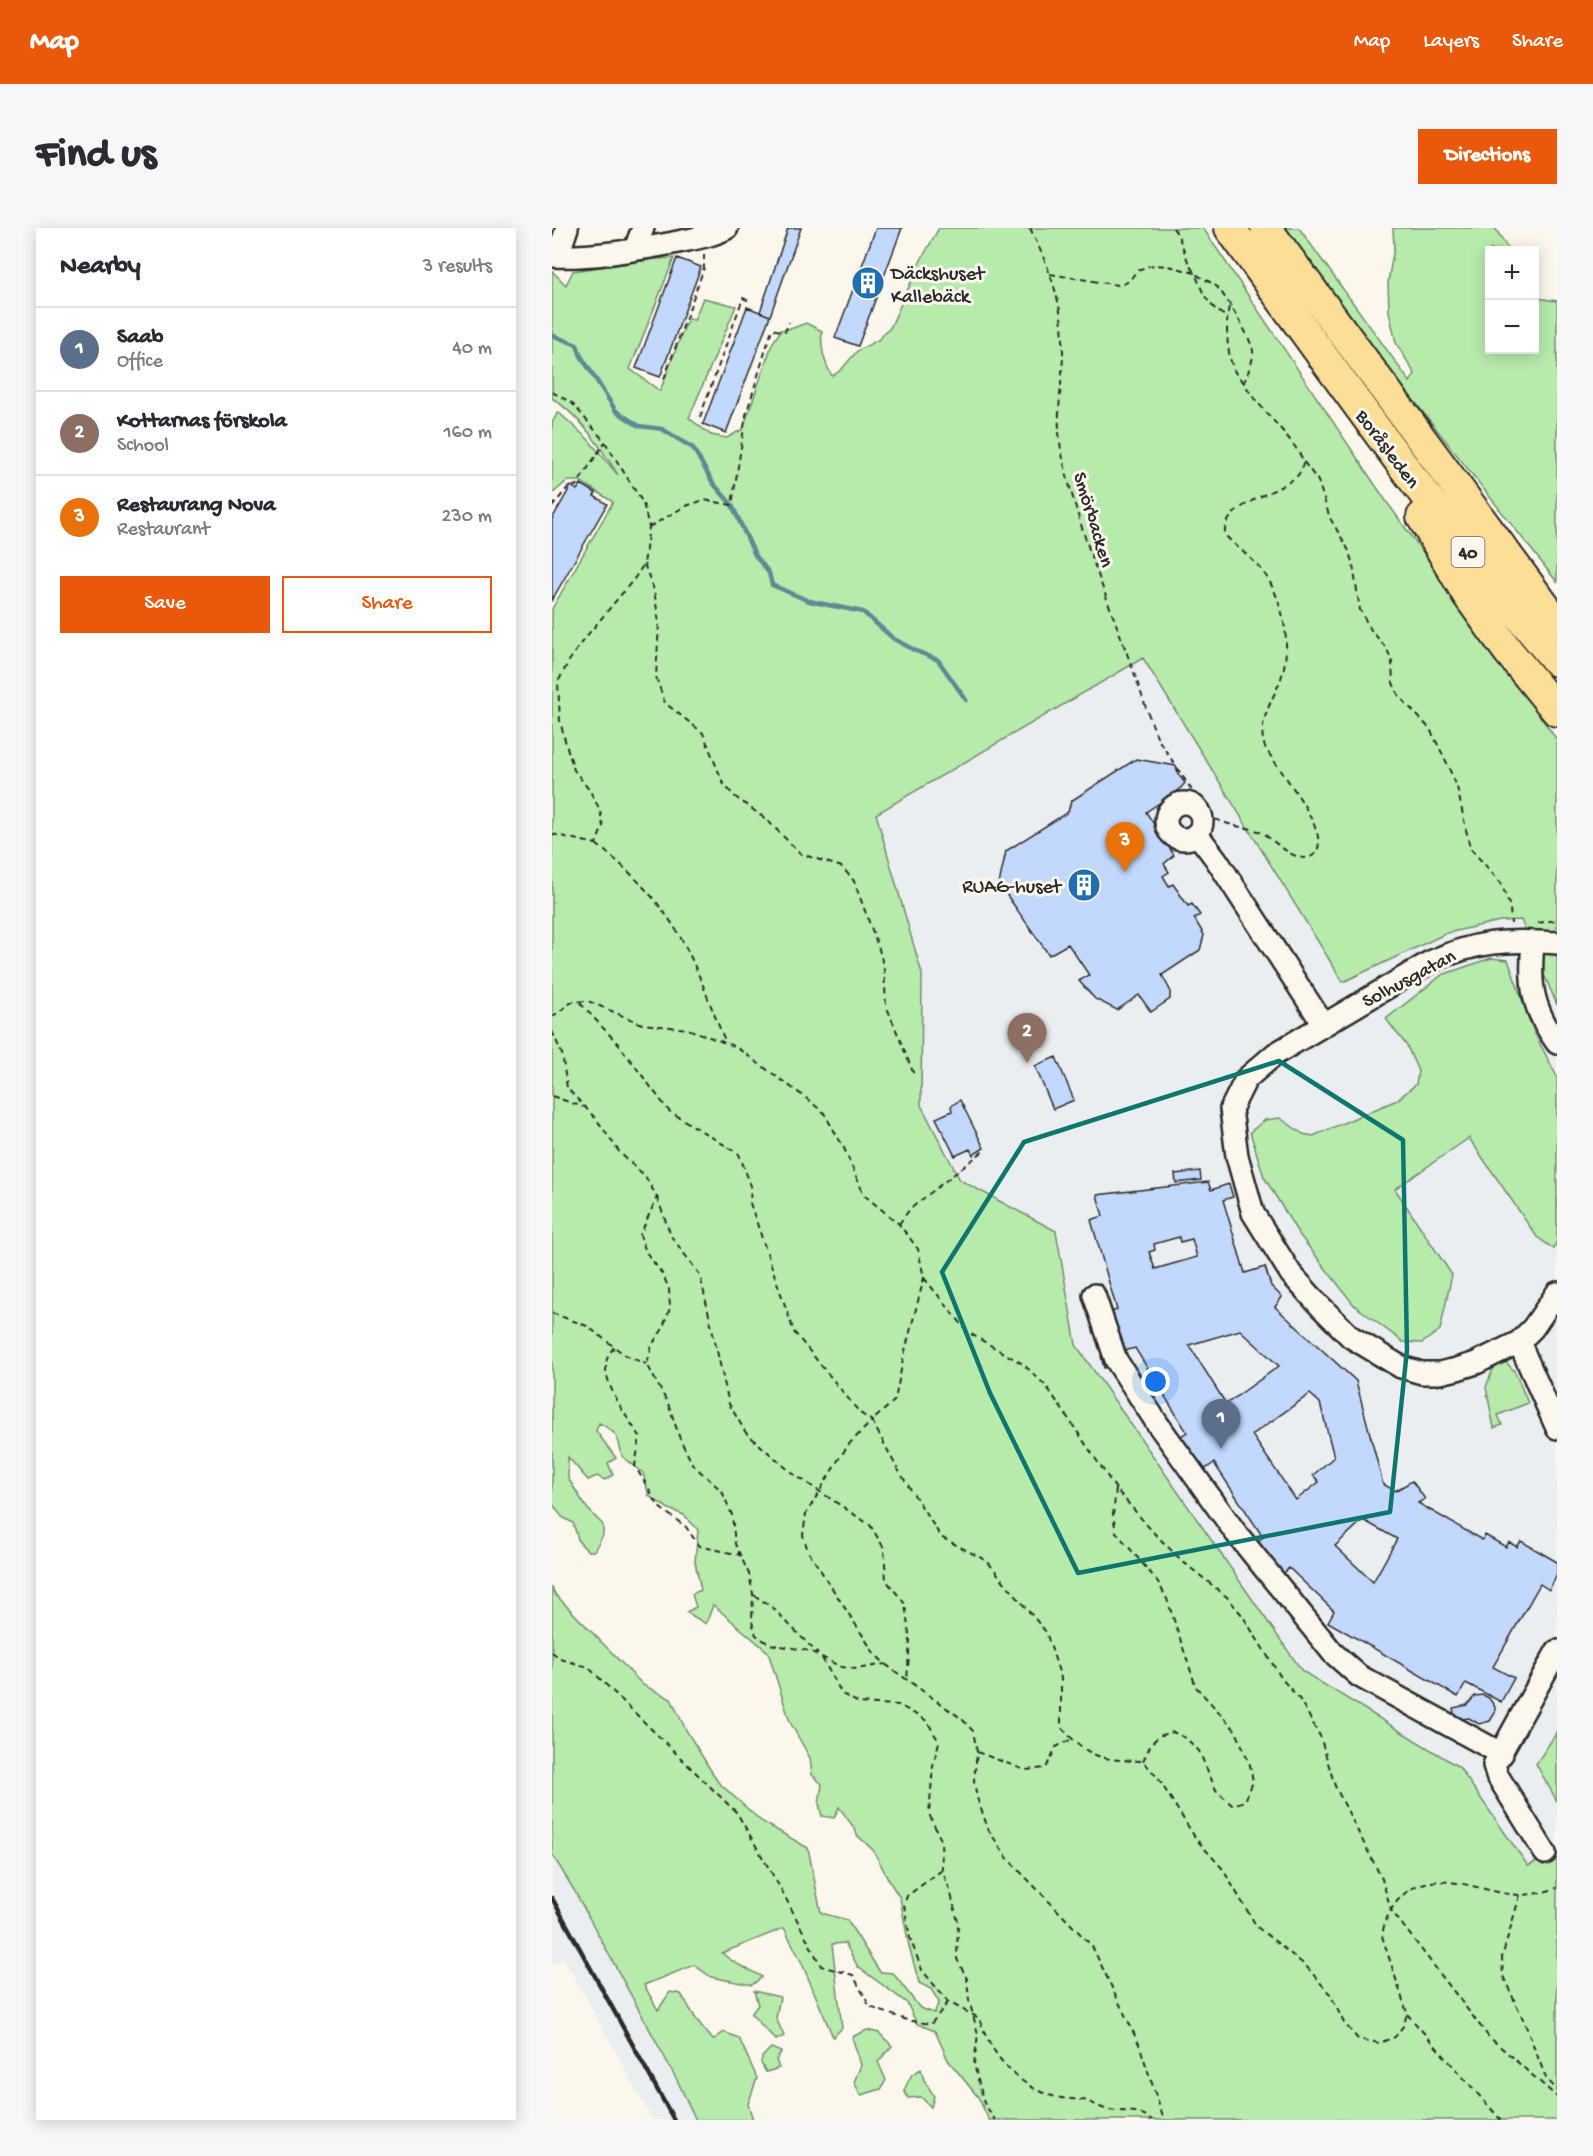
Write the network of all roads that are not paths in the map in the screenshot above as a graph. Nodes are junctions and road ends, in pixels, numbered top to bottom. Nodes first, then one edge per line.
1 (567, 228) edge
2 (643, 228) edge
3 (727, 228) edge
4 (1230, 228) edge
5 (1266, 228) edge
6 (635, 249) junction
7 (556, 256) edge
8 (1356, 403) junction
9 (1468, 505) junction
10 (1557, 597) edge
11 (1557, 622) edge
12 (1557, 661) edge
13 (1557, 711) edge
14 (1196, 818) road end
15 (1533, 943) junction
16 (1557, 943) edge
17 (1323, 1024) junction
18 (1557, 1043) edge
19 (1557, 1293) edge
20 (1094, 1296) dead end
21 (1519, 1342) junction
22 (1557, 1428) edge
23 (1557, 1651) edge
24 (1502, 1754) junction
25 (1545, 1852) dead end

1 - 7 street
2 - 6 street
3 - 6 street
4 - 8 highway, Boråsleden / 40
5 - 9 highway, Boråsleden / 40
6 - 7 street
8 - 12 highway, Boråsleden / 40
8 - 13 highway
9 - 10 highway
9 - 11 highway, Boråsleden / 40
14 - 17 street
15 - 16 street, Solhusgatan
15 - 17 street, Solhusgatan
15 - 18 street
17 - 21 street, Solhusgatan
19 - 21 street, Solhusgatan
20 - 24 street
21 - 22 street
23 - 24 street
24 - 25 street

